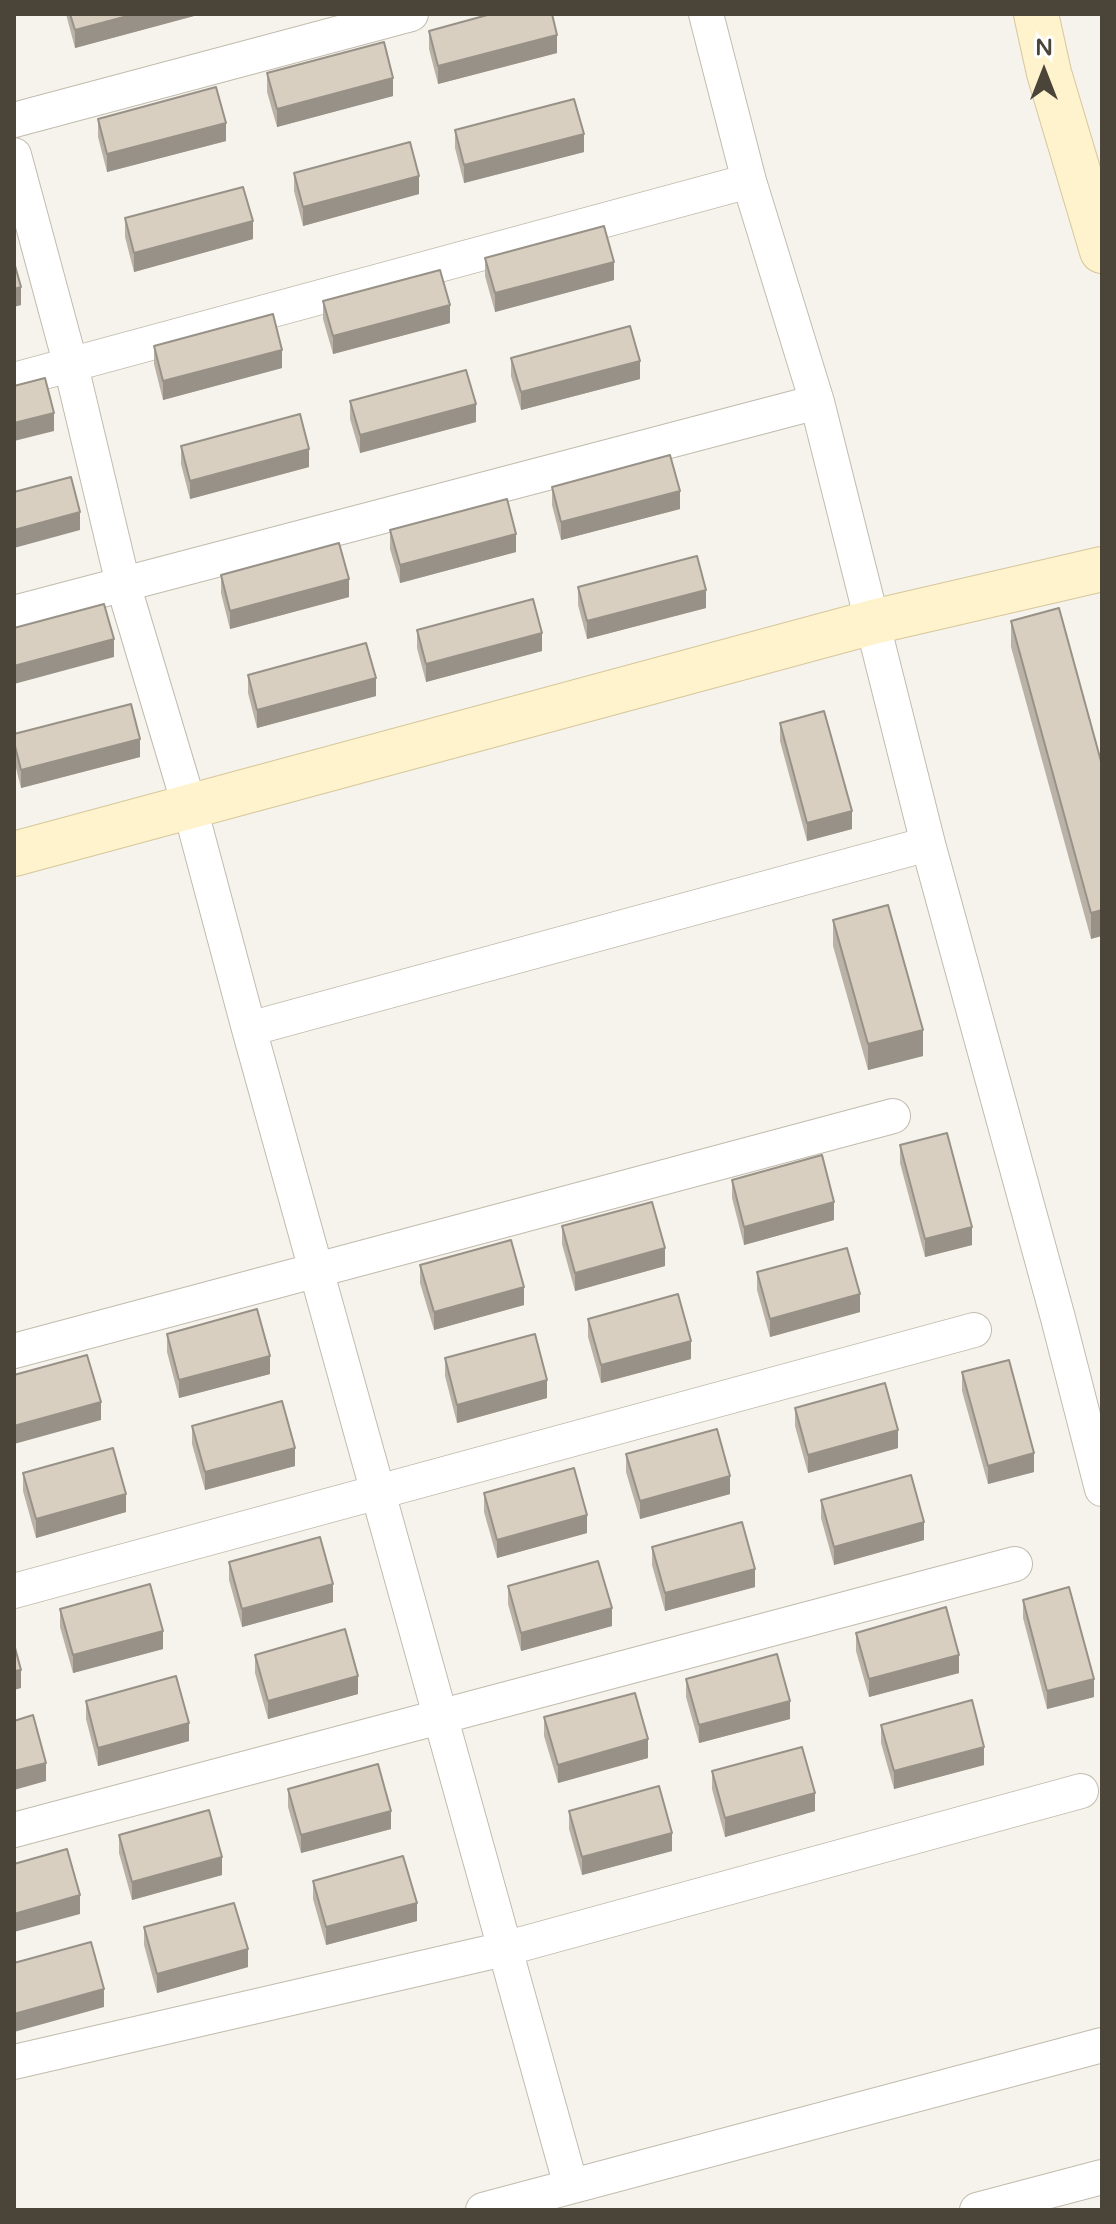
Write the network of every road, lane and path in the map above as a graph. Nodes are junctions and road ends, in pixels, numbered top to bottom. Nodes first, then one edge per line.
1 (411, 14) edge
2 (706, 14) edge
3 (1036, 14) edge
4 (14, 120) edge
5 (14, 155) edge
6 (749, 181) junction
7 (1102, 251) edge
8 (71, 366) junction
9 (14, 380) edge
10 (817, 402) junction
11 (1102, 569) edge
12 (123, 584) junction
13 (14, 613) edge
14 (873, 622) junction
15 (190, 808) junction
16 (928, 844) junction
17 (14, 854) edge
18 (249, 1029) junction
19 (893, 1116) dead end
20 (317, 1271) junction
21 (974, 1330) dead end
22 (14, 1351) edge
23 (1102, 1489) edge
24 (378, 1493) junction
25 (1015, 1564) dead end
26 (14, 1591) edge
27 (441, 1718) junction
28 (1081, 1791) dead end
29 (14, 1830) edge
30 (504, 1949) junction
31 (1102, 2045) edge
32 (14, 2062) edge
33 (1102, 2177) edge
34 (571, 2186) junction
35 (483, 2210) edge
36 (977, 2210) edge

1 - 4 street
2 - 6 street
3 - 7 street
5 - 8 street
6 - 8 street
6 - 10 street
8 - 9 street
8 - 12 street
10 - 12 street
10 - 14 street
11 - 14 street
12 - 13 street
12 - 15 street
14 - 15 street
14 - 16 street
15 - 17 street
15 - 18 street
16 - 18 street
16 - 23 street
18 - 20 street
19 - 20 street
20 - 22 street
20 - 24 street
21 - 24 street
24 - 26 street
24 - 27 street
25 - 27 street
27 - 29 street
27 - 30 street
28 - 30 street
30 - 32 street
30 - 34 street
31 - 34 street
33 - 36 street
34 - 35 street

